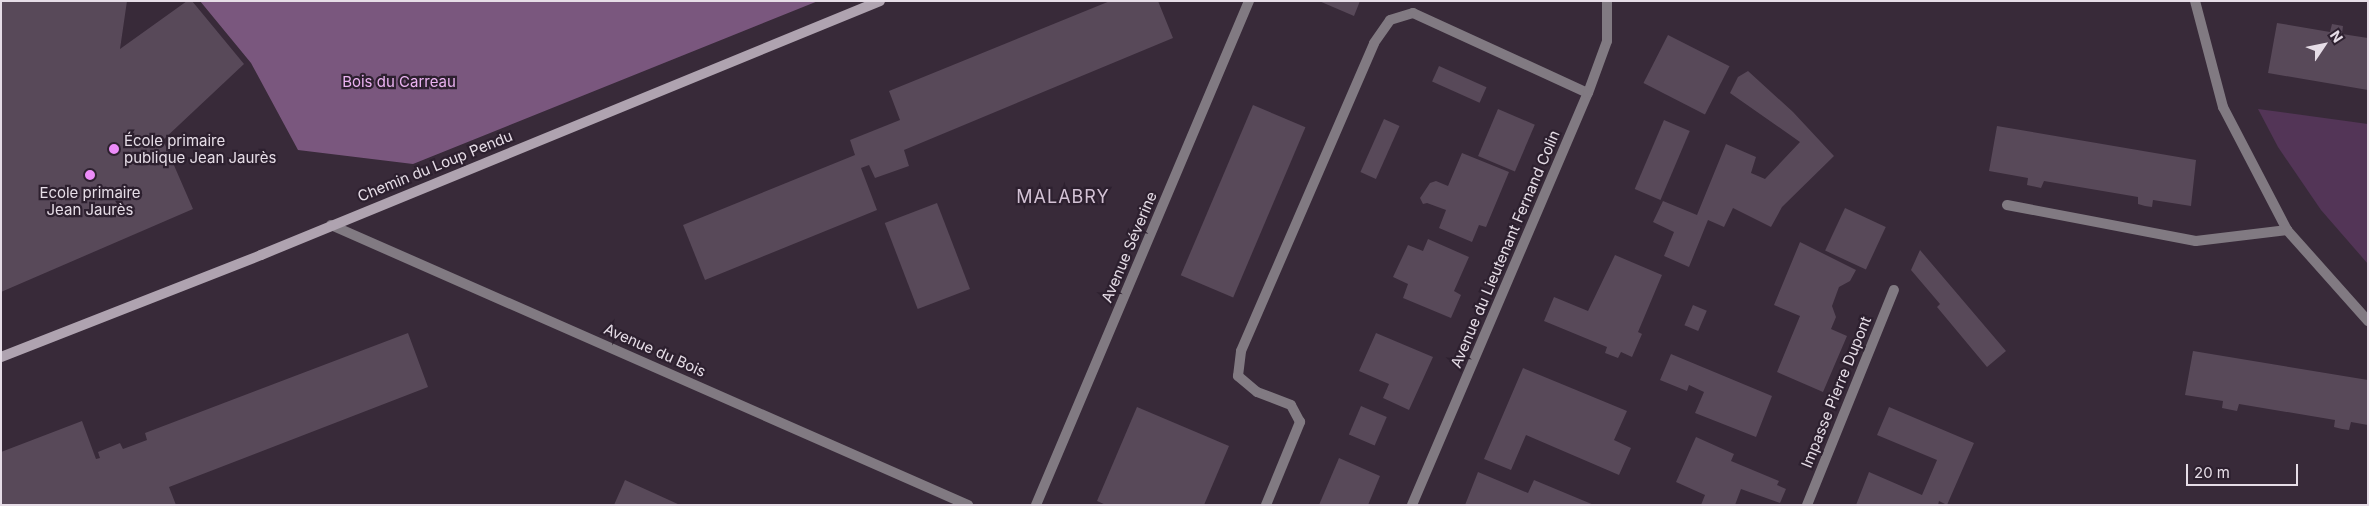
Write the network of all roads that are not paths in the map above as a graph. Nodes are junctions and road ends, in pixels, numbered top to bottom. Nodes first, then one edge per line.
1 (880, 1) edge
2 (1249, 1) edge
3 (1607, 1) edge
4 (2195, 1) edge
5 (1588, 93) junction
6 (2007, 205) dead end
7 (330, 225) junction
8 (2287, 230) junction
9 (1894, 290) dead end
10 (2368, 321) edge
11 (1, 357) edge
12 (968, 505) edge
13 (1036, 505) edge
14 (1266, 505) edge
15 (1412, 505) edge
16 (1807, 505) edge

1 - 7 main road, Chemin du Loup Pendu
2 - 13 street, Avenue Séverine
3 - 5 street, Avenue du Lieutenant Fernand Colin
4 - 8 street
5 - 14 street
5 - 15 street, Avenue du Lieutenant Fernand Colin
6 - 8 street
7 - 11 main road, Chemin du Loup Pendu
7 - 12 street, Avenue du Bois
8 - 10 street
9 - 16 street, Impasse Pierre Dupont

